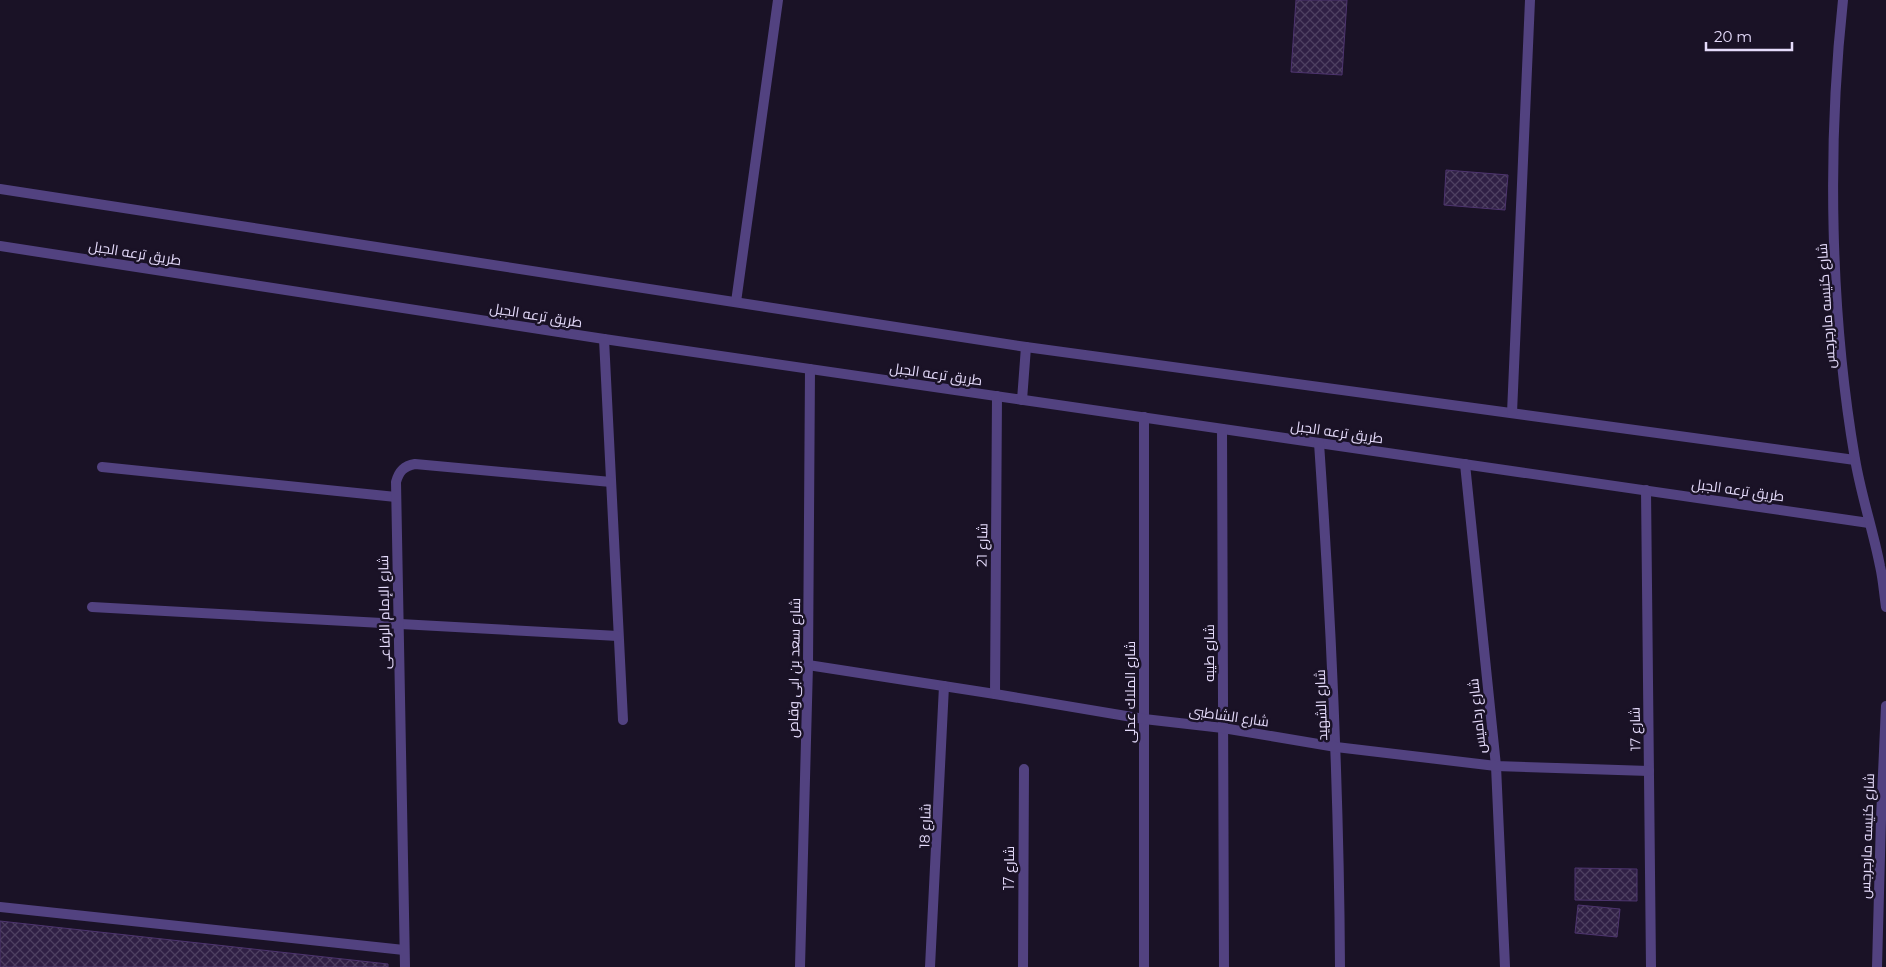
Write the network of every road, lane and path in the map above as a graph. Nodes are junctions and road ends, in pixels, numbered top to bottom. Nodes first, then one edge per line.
1 (778, 0) edge
2 (1530, 0) edge
3 (1843, 0) edge
4 (0, 189) edge
5 (0, 246) edge
6 (736, 302) junction
7 (604, 339) junction
8 (1026, 347) junction
9 (810, 369) junction
10 (997, 396) junction
11 (1022, 400) junction
12 (1512, 413) junction
13 (1144, 418) junction
14 (1222, 429) junction
15 (1319, 443) junction
16 (1855, 460) junction
17 (1465, 464) junction
18 (102, 467) dead end
19 (611, 482) junction
20 (1646, 490) junction
21 (396, 497) junction
22 (1869, 522) junction
23 (92, 607) dead end
24 (1886, 607) edge
25 (398, 624) junction
26 (618, 636) junction
27 (808, 665) junction
28 (944, 686) junction
29 (994, 694) junction
30 (1886, 706) edge
31 (1144, 719) junction
32 (623, 720) dead end
33 (1223, 728) junction
34 (1336, 747) junction
35 (1496, 766) junction
36 (1024, 769) dead end
37 (1649, 771) junction
38 (0, 907) edge
39 (404, 950) junction
40 (405, 967) edge
41 (800, 967) edge
42 (930, 967) edge
43 (1023, 967) edge
44 (1144, 967) edge
45 (1224, 967) edge
46 (1340, 967) edge
47 (1505, 967) edge
48 (1651, 967) edge
49 (1877, 967) edge

1 - 6 street
2 - 12 street
3 - 16 street, شارع كنيسه مارجرجس
4 - 6 street
5 - 7 street, طريق ترعه الجبل
6 - 8 street
7 - 9 street, طريق ترعه الجبل
7 - 19 street
8 - 11 street
8 - 12 street
9 - 10 street, طريق ترعه الجبل
9 - 27 street, شارع سعد بن ابى وقاص
10 - 11 street, طريق ترعه الجبل
10 - 29 street, شارع 21
11 - 13 street, طريق ترعه الجبل
12 - 16 street
13 - 14 street, طريق ترعه الجبل
13 - 31 street, شارع الملاك عدلى
14 - 15 street, طريق ترعه الجبل
14 - 33 street, شارع طيبه
15 - 17 street, طريق ترعه الجبل
15 - 34 street, شارع الشهيد
16 - 22 street, شارع كنيسه مارجرجس
17 - 20 street, طريق ترعه الجبل
17 - 35 street, شارع رداميس
18 - 21 street
19 - 21 street, شارع الإمام الرفاعى
19 - 26 street
20 - 22 street, طريق ترعه الجبل
20 - 37 street, شارع 17
21 - 25 street, شارع الإمام الرفاعى
22 - 24 street, شارع كنيسه مارجرجس
23 - 25 street
25 - 26 street
25 - 39 street, شارع الإمام الرفاعى
26 - 32 street
27 - 28 street, شارع الشاطبى
27 - 41 street, شارع سعد بن ابى وقاص
28 - 29 street, شارع الشاطبى
28 - 42 street, شارع 18
29 - 31 street, شارع الشاطبى
30 - 49 street, شارع كنيسه مارجرجس
31 - 33 street, شارع الشاطبى
31 - 44 street, شارع الملاك عدلى
33 - 34 street, شارع الشاطبى
33 - 45 street, شارع طيبه
34 - 35 street, شارع الشاطبى
34 - 46 street, شارع الشهيد
35 - 37 street, شارع الشاطبى
35 - 47 street, شارع رداميس
36 - 43 street, شارع 17
37 - 48 street, شارع 17
38 - 39 street
39 - 40 street, شارع الإمام الرفاعى

